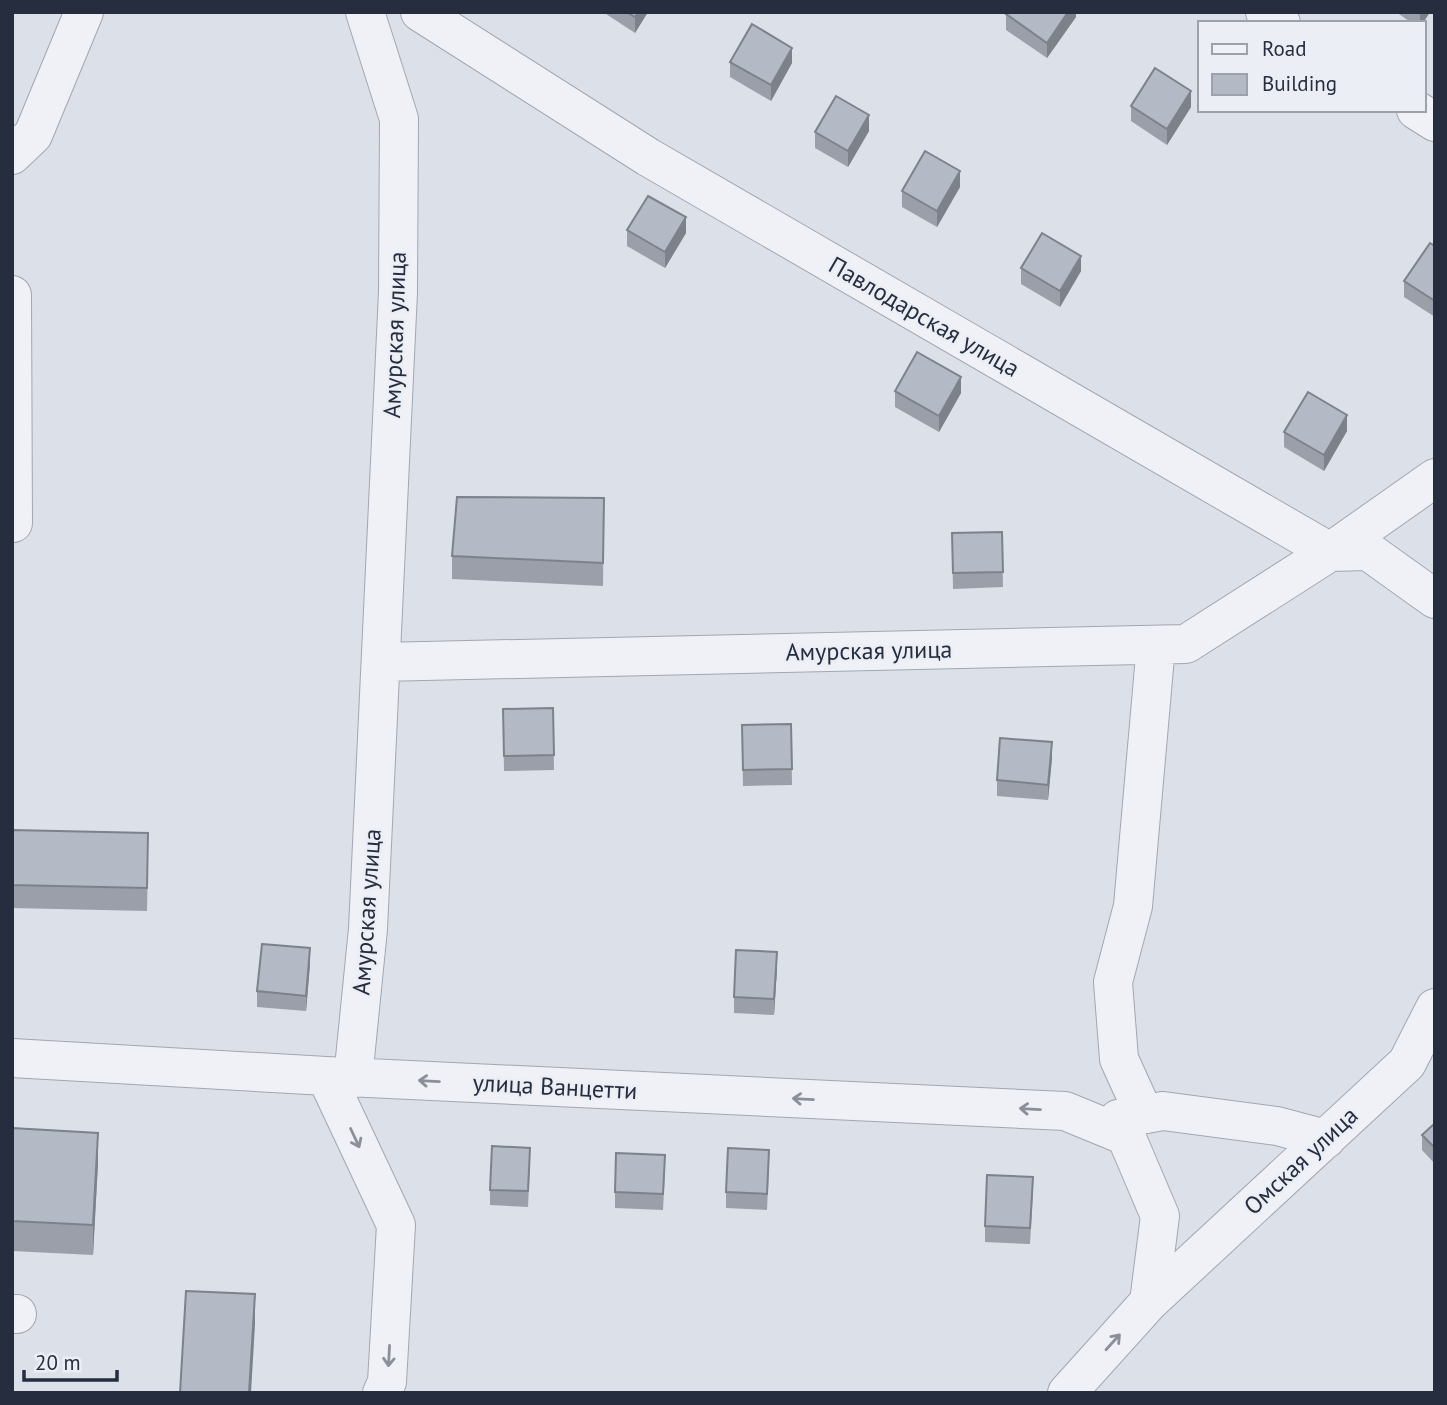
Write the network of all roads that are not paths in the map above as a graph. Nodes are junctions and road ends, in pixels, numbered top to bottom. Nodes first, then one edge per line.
1 (84, 12) edge
2 (365, 12) edge
3 (420, 12) edge
4 (1419, 112) edge
5 (1435, 122) edge
6 (12, 155) edge
7 (12, 295) edge
8 (1435, 478) edge
9 (13, 523) edge
10 (1330, 552) junction
11 (1435, 599) edge
12 (1156, 645) junction
13 (381, 662) junction
14 (1435, 1008) edge
15 (12, 1058) edge
16 (340, 1077) junction
17 (1144, 1114) junction
18 (1096, 1124) junction
19 (1326, 1139) junction
20 (1149, 1301) junction
21 (382, 1393) edge
22 (1067, 1393) edge

1 - 6 street
2 - 13 street, Амурская улица
3 - 10 street, Павлодарская улица
4 - 5 street
7 - 9 street
8 - 10 street, Амурская улица
10 - 11 street
10 - 12 street, Амурская улица
12 - 13 street, Амурская улица
12 - 17 street
13 - 16 street, Амурская улица
14 - 19 street, Омская улица
15 - 16 street, улица Ванцетти
18 -> 16 street, улица Ванцетти
16 -> 21 street
17 - 18 street
17 - 19 street
18 - 20 street
19 - 20 street, Омская улица
22 -> 20 street, Омская улица

